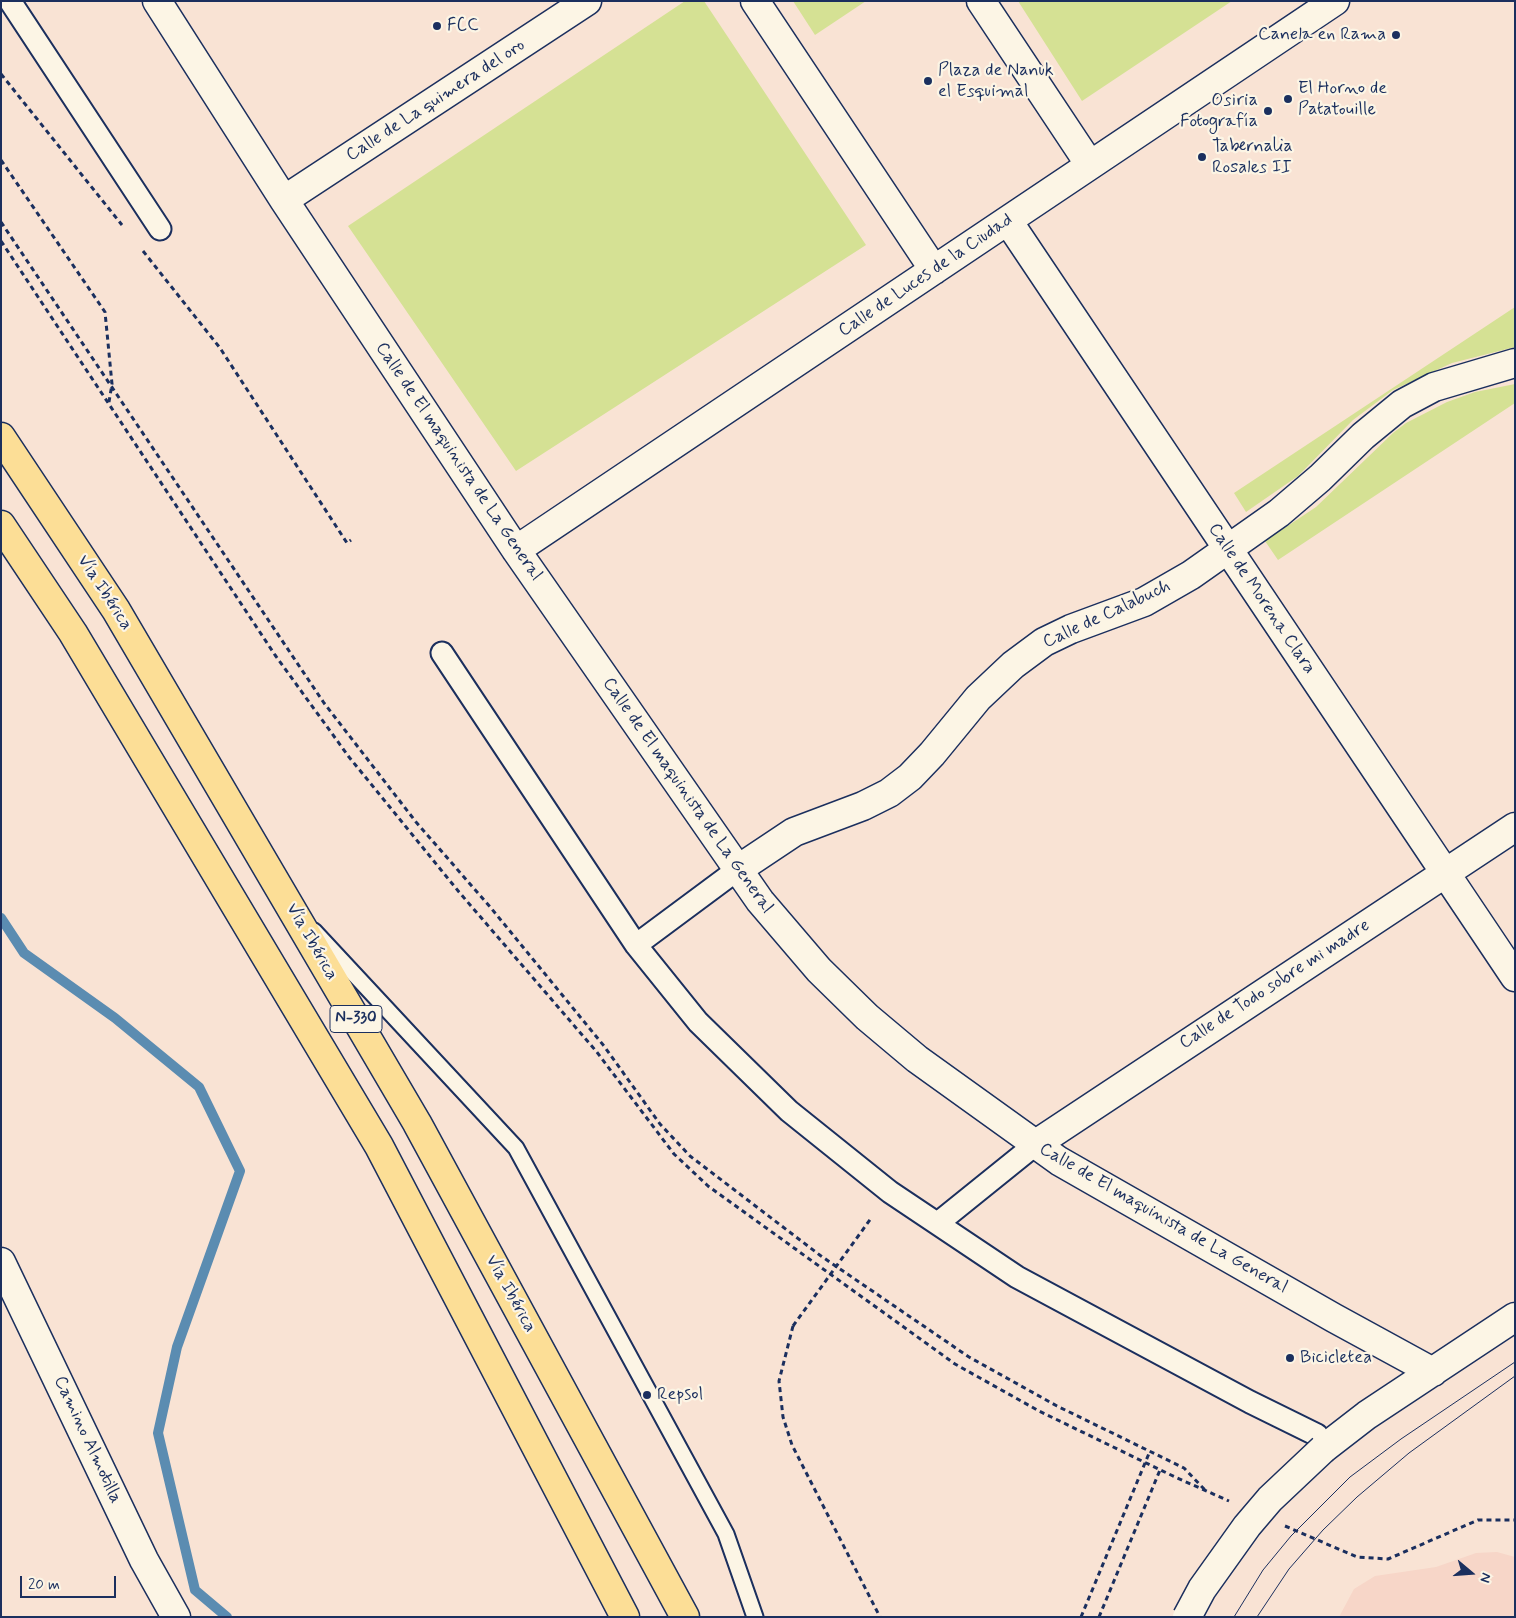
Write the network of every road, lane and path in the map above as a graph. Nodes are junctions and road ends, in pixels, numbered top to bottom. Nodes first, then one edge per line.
1 (10, 1) edge
2 (157, 1) edge
3 (587, 1) edge
4 (755, 1) edge
5 (981, 1) edge
6 (1335, 1) edge
7 (1, 74) edge
8 (1, 160) edge
9 (1090, 165) junction
10 (284, 200) junction
11 (1008, 221) junction
12 (1, 222) edge
13 (123, 226) dead end
14 (160, 229) dead end
15 (1, 241) edge
16 (141, 249) dead end
17 (934, 270) junction
18 (1515, 362) edge
19 (112, 384) junction
20 (109, 402) junction
21 (1, 437) edge
22 (1, 524) edge
23 (351, 540) dead end
24 (1228, 549) junction
25 (516, 550) junction
26 (442, 652) dead end
27 (1515, 827) edge
28 (738, 870) junction
29 (1445, 873) junction
30 (289, 904) junction
31 (636, 944) junction
32 (1515, 977) edge
33 (1036, 1144) junction
34 (872, 1217) dead end
35 (938, 1224) junction
36 (1, 1262) edge
37 (1515, 1317) edge
38 (1433, 1372) junction
39 (1320, 1442) junction
40 (1150, 1451) junction
41 (1146, 1463) junction
42 (1160, 1470) junction
43 (1515, 1520) edge
44 (1347, 1554) dead end
45 (176, 1617) edge
46 (625, 1617) edge
47 (685, 1617) edge
48 (755, 1617) edge
49 (880, 1617) edge
50 (1081, 1617) edge
51 (1099, 1617) edge
52 (1187, 1617) edge

1 - 14 street
2 - 10 street, Calle de El maquinista de La General
3 - 10 street, Calle de La quimera del oro
4 - 17 street
5 - 9 street
6 - 9 street, Calle de Luces de la Ciudad
7 - 13 path
8 - 19 path
9 - 11 street, Calle de Luces de la Ciudad
10 - 25 street, Calle de El maquinista de La General
11 - 17 street, Calle de Luces de la Ciudad
11 - 24 street, Calle de Morena Clara
12 - 19 path
15 - 20 path
16 - 23 path
17 - 25 street, Calle de Luces de la Ciudad
18 - 24 street, Calle de Calabuch
19 - 20 path
19 - 40 path
20 - 41 path
21 - 30 highway, Vía Ibérica / N-330
22 - 46 highway, N-330
24 - 28 street, Calle de Calabuch
24 - 29 street, Calle de Morena Clara
25 - 28 street, Calle de El maquinista de La General
26 - 31 street
27 - 29 street, Calle de Todo sobre mi madre
28 - 31 street
28 - 33 street, Calle de El maquinista de La General
29 - 32 street, Calle de Morena Clara
29 - 33 street, Calle de Todo sobre mi madre
30 - 47 highway, Vía Ibérica / N-330
30 - 48 lane
31 - 35 street
33 - 35 street
33 - 38 street, Calle de El maquinista de La General
34 - 49 path, bridge
35 - 39 street
36 - 45 street, Camino Almotilla
37 - 38 street
38 - 39 street
39 - 52 street, bridge
40 - 41 path
40 - 42 path
41 - 42 path
41 - 50 path
42 - 51 path
43 - 44 path

